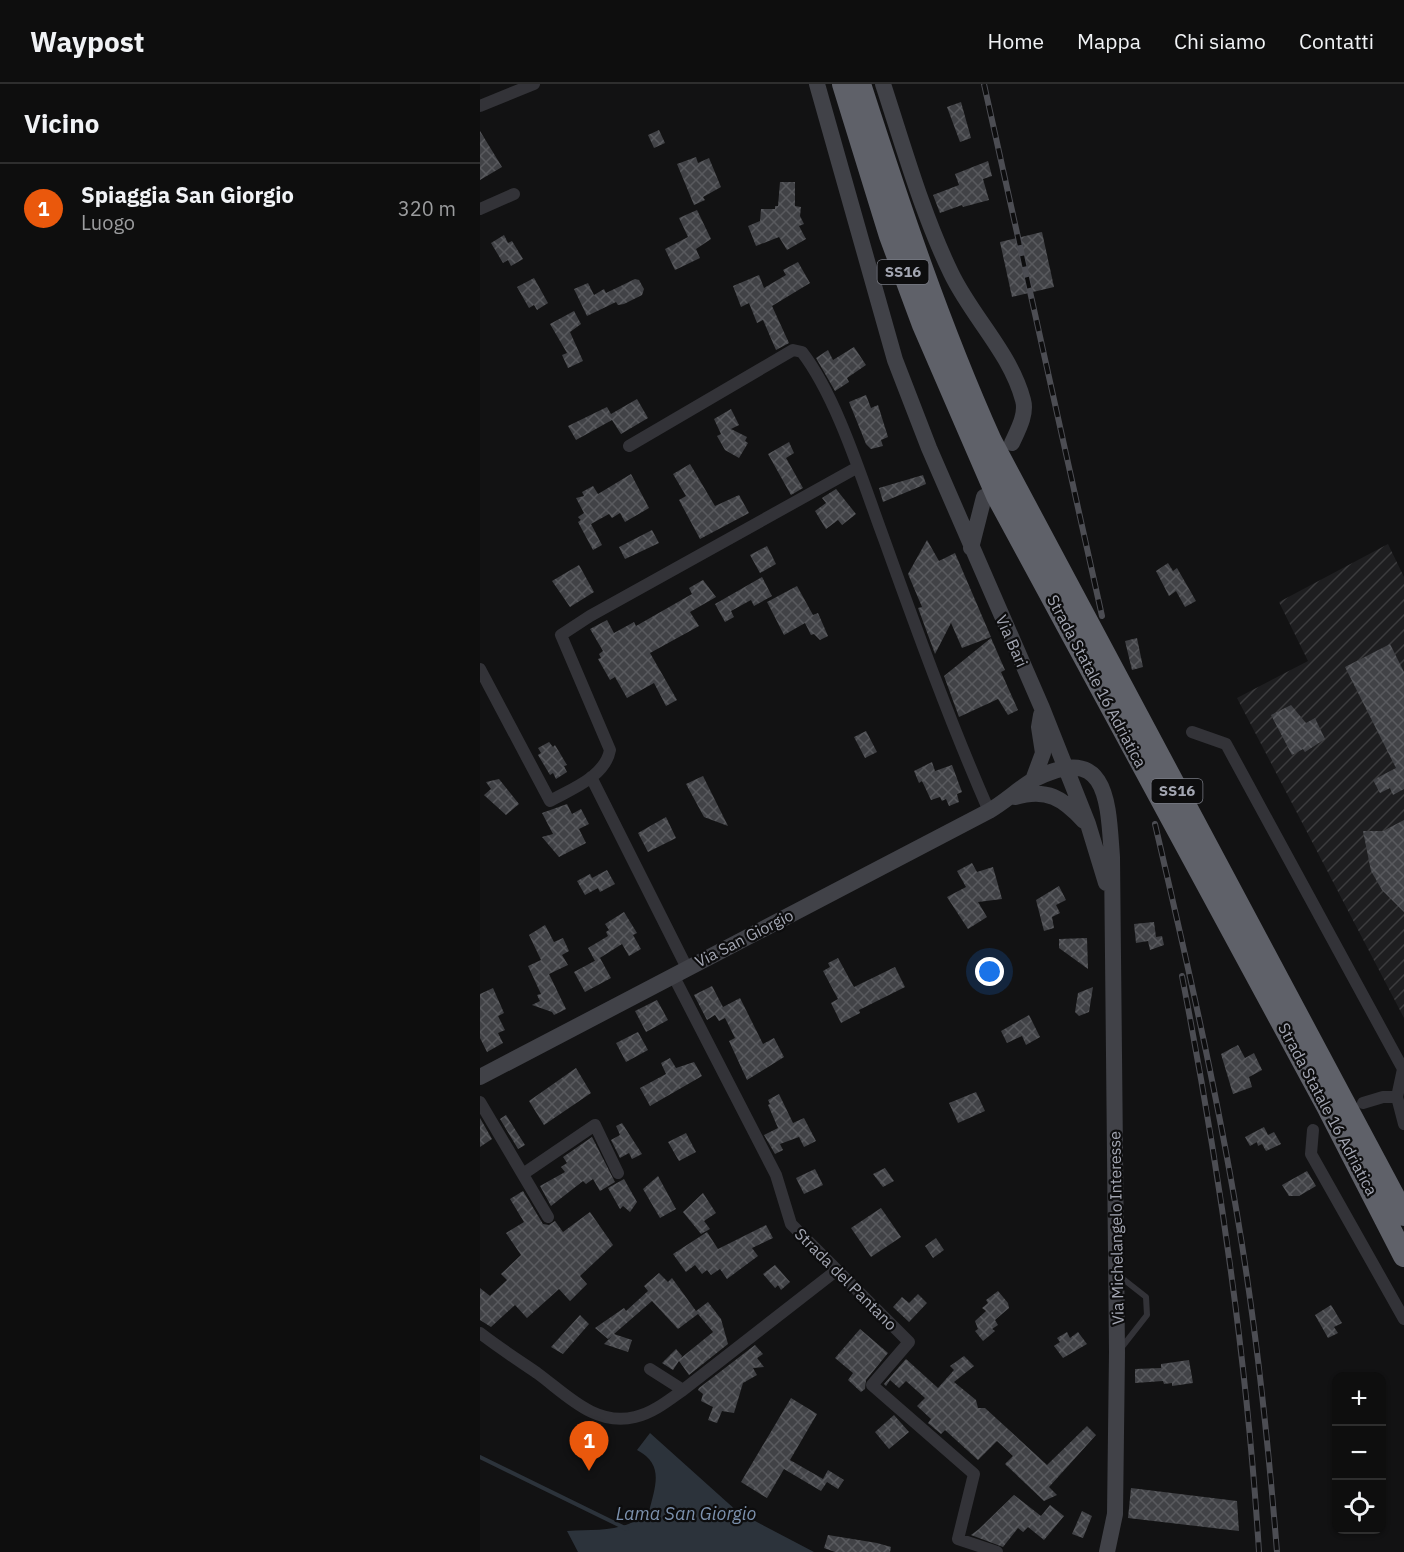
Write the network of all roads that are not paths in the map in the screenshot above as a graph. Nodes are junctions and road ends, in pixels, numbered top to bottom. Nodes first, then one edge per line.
1 (534, 84) edge
2 (817, 84) edge
3 (843, 84) edge
4 (860, 84) edge
5 (883, 84) edge
6 (480, 106) edge
7 (514, 194) dead end
8 (480, 209) edge
9 (629, 446) dead end
10 (993, 446) junction
11 (858, 467) junction
12 (998, 493) junction
13 (956, 513) junction
14 (971, 548) junction
15 (480, 669) edge
16 (1042, 708) junction
17 (1192, 732) dead end
18 (1066, 770) junction
19 (591, 777) junction
20 (1038, 786) junction
21 (989, 811) junction
22 (1088, 825) junction
23 (1111, 904) junction
24 (680, 972) junction
25 (480, 1077) edge
26 (1397, 1097) junction
27 (480, 1102) edge
28 (1346, 1112) junction
29 (1404, 1124) edge
30 (1313, 1130) dead end
31 (618, 1173) dead end
32 (523, 1174) junction
33 (1404, 1215) edge
34 (548, 1217) dead end
35 (1404, 1256) edge
36 (837, 1270) junction
37 (1116, 1274) junction
38 (1404, 1319) edge
39 (480, 1333) edge
40 (1117, 1352) junction
41 (650, 1369) dead end
42 (683, 1390) junction
43 (997, 1552) edge
44 (1107, 1552) edge

1 - 6 street
2 - 13 street, Via Bari
3 - 10 highway, Strada Statale 16 Adriatica / SS16
4 - 10 highway, Strada Statale 16 Adriatica / SS16
5 - 10 street
7 - 8 street
9 - 11 street
10 - 12 highway, Strada Statale 16 Adriatica / SS16
11 - 19 street
11 - 21 street
12 - 13 street
12 - 14 street
12 - 28 highway, Strada Statale 16 Adriatica / SS16
13 - 14 street, Via Bari
14 - 16 street, Via Bari
15 - 19 street
16 - 18 street, Via Bari
16 - 20 street
17 - 26 street
18 - 20 street, Via San Giorgio
18 - 22 street, Via Michelangelo Interesse
18 - 23 street, Via Michelangelo Interesse
19 - 24 street, Strada del Pantano
20 - 21 street, Via San Giorgio
20 - 22 street
21 - 24 street, Via San Giorgio
22 - 23 street, Via Michelangelo Interesse
23 - 37 street, Via Michelangelo Interesse
24 - 25 street, Via San Giorgio
24 - 36 street, Strada del Pantano
26 - 28 street
26 - 29 street
27 - 32 street
28 - 33 highway, Strada Statale 16 Adriatica / SS16
28 - 35 highway, Strada Statale 16 Adriatica / SS16
30 - 38 street
31 - 32 street
32 - 34 street
36 - 42 street
36 - 43 street, Strada del Pantano
37 - 40 street, Via Michelangelo Interesse
37 - 40 lane
39 - 42 street
40 - 44 street, Via Michelangelo Interesse
41 - 42 street

